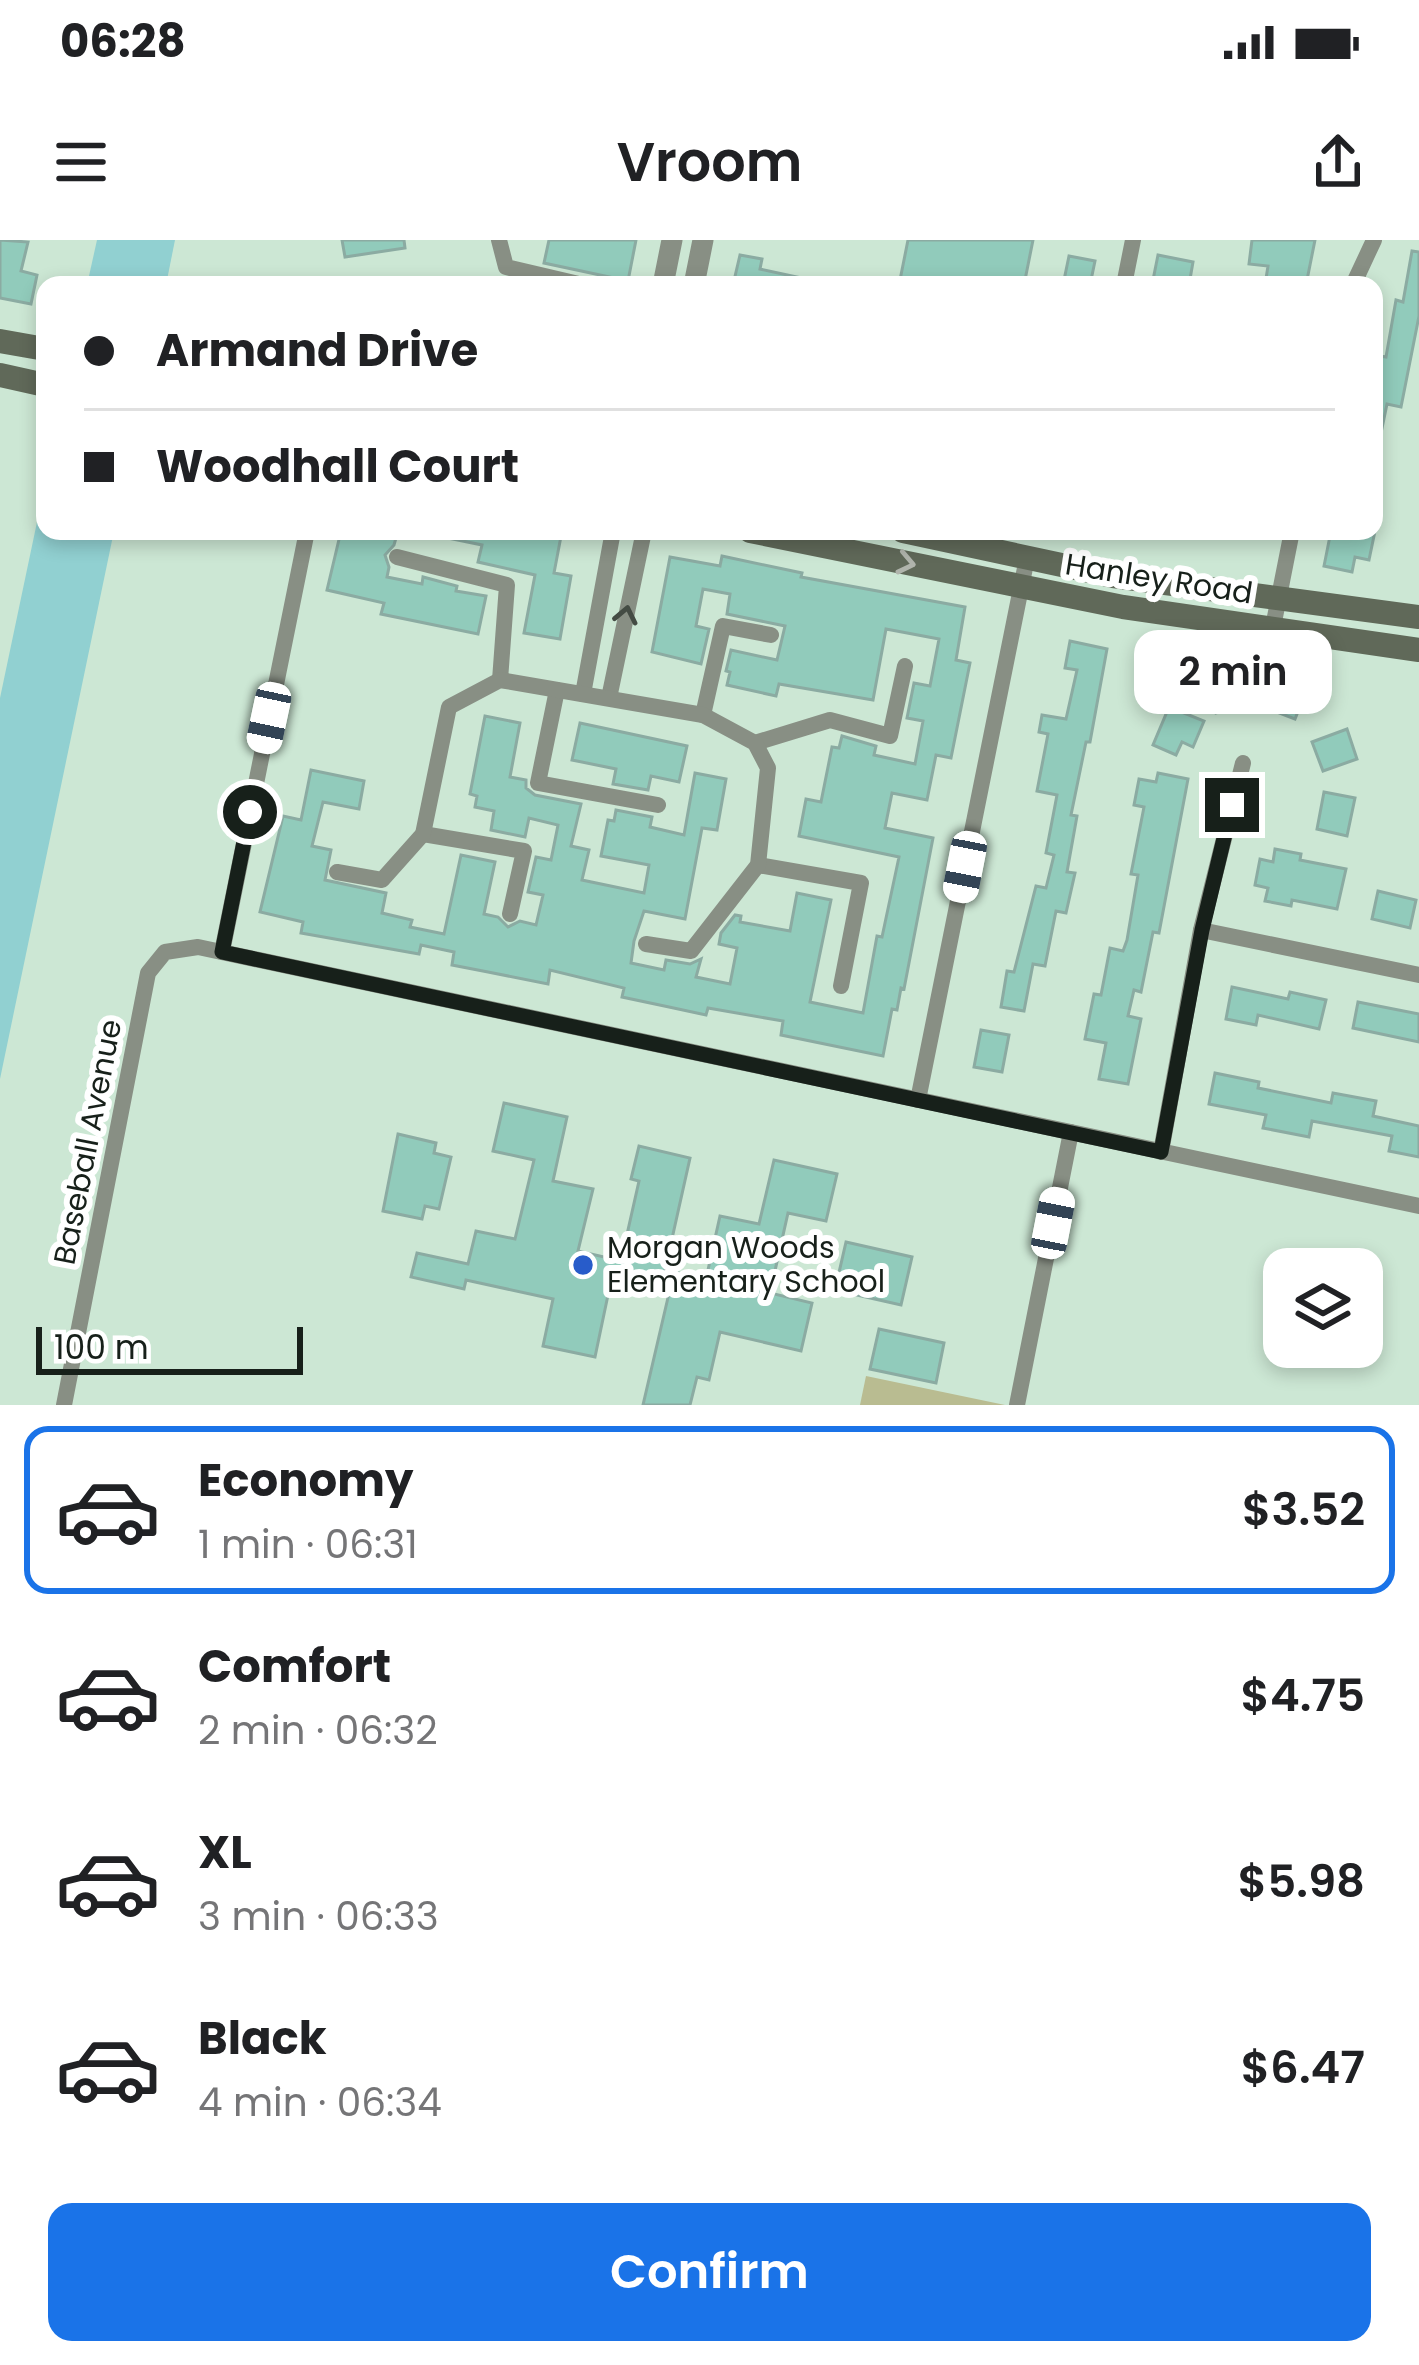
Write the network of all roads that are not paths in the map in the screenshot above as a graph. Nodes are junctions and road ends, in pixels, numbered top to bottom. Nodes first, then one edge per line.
1 (499, 240) edge
2 (672, 240) edge
3 (703, 240) edge
4 (1133, 240) edge
5 (1374, 240) edge
6 (544, 276) edge
7 (665, 276) edge
8 (696, 276) edge
9 (1126, 276) edge
10 (1357, 276) edge
11 (0, 340) edge
12 (36, 347) edge
13 (0, 375) edge
14 (36, 384) edge
15 (306, 540) edge
16 (612, 540) edge
17 (642, 540) edge
18 (794, 540) edge
19 (944, 540) edge
20 (1290, 540) edge
21 (397, 557) dead end
22 (1027, 558) junction
23 (1022, 587) junction
24 (1278, 599) junction
25 (1419, 617) edge
26 (1274, 627) junction
27 (771, 634) dead end
28 (1419, 650) edge
29 (904, 666) dead end
30 (500, 680) junction
31 (557, 690) junction
32 (581, 693) junction
33 (609, 698) junction
34 (703, 715) junction
35 (755, 743) junction
36 (1243, 763) dead end
37 (658, 806) dead end
38 (423, 834) junction
39 (758, 865) junction
40 (338, 872) dead end
41 (510, 914) dead end
42 (1202, 930) junction
43 (646, 944) dead end
44 (222, 952) junction
45 (1419, 974) edge
46 (841, 986) dead end
47 (918, 1100) junction
48 (1071, 1132) junction
49 (1161, 1152) junction
50 (1419, 1206) edge
51 (64, 1405) edge
52 (1017, 1405) edge

1 - 6 street
2 - 7 street
3 - 8 street
4 - 9 street
5 - 10 street
11 - 12 main road
13 - 14 main road
15 - 44 street
16 - 32 street
33 -> 17 street
18 -> 23 main road, Hanley Road
19 - 22 main road, Hanley Road
20 - 24 street
21 - 30 street
22 - 23 street
22 - 24 main road, Hanley Road
23 - 26 main road, Hanley Road
23 - 47 street
24 - 25 main road, Hanley Road
24 - 26 street
26 - 28 main road, Hanley Road
27 - 34 street
29 - 35 street
30 - 31 street
30 - 38 street
31 - 32 street
31 - 37 street
32 - 33 street
33 - 34 street
34 - 35 street
35 - 39 street
36 - 42 street
38 - 40 street
38 - 41 street
39 - 43 street
39 - 46 street
42 - 45 street
42 - 49 street
44 - 47 street
44 - 51 street, Baseball Avenue
47 - 48 street
48 - 49 street
48 - 52 street
49 - 50 street

